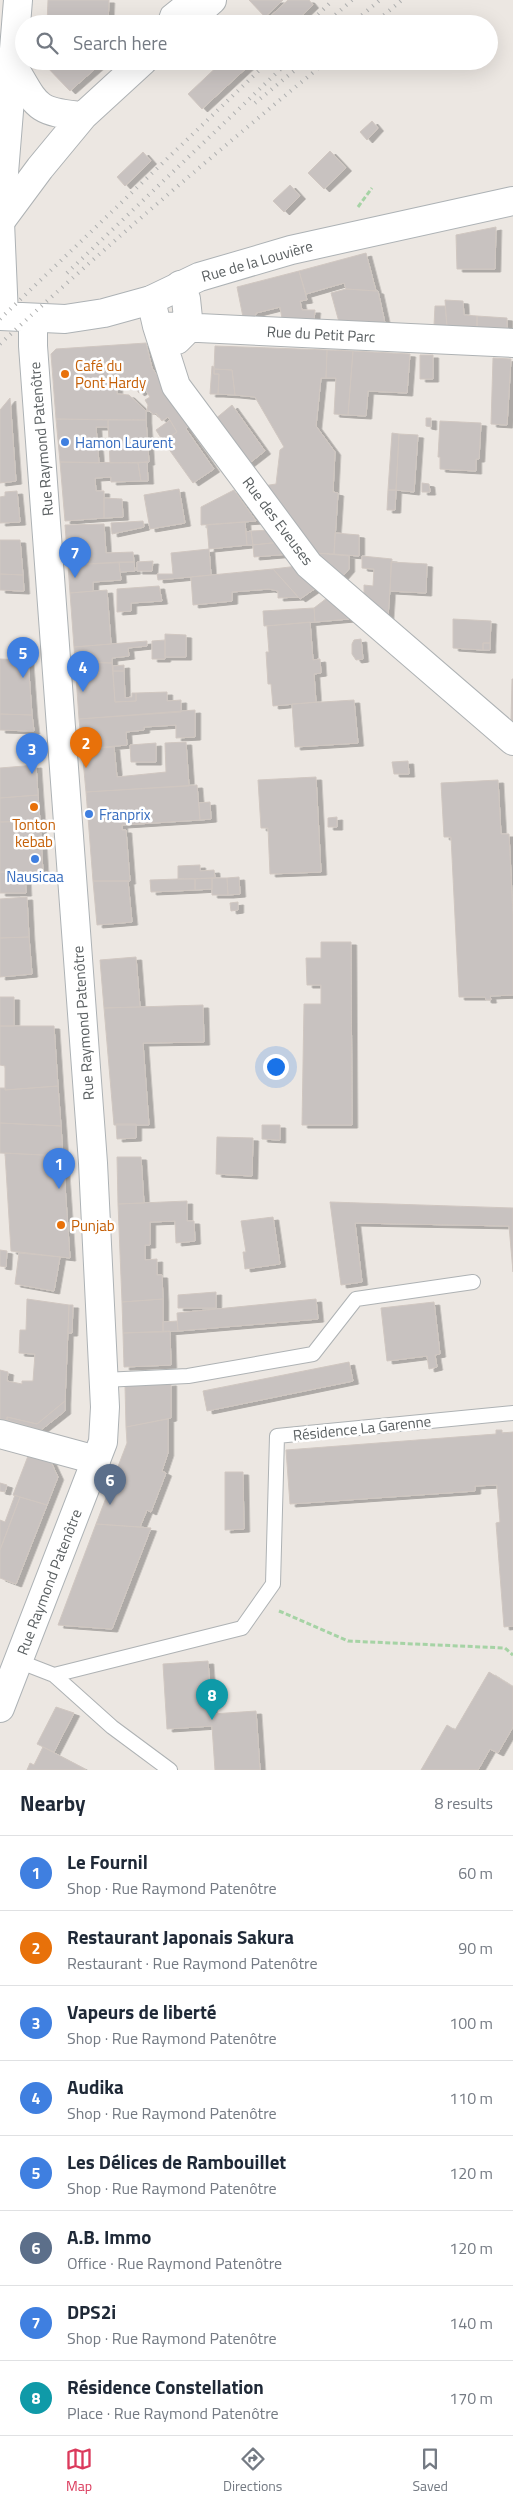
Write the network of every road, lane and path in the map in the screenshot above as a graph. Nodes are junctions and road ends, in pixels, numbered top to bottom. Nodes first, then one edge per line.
1 (18, 0) edge
2 (184, 0) edge
3 (212, 0) edge
4 (17, 15) edge
5 (168, 15) edge
6 (195, 15) edge
7 (15, 32) edge
8 (12, 64) junction
9 (15, 69) edge
10 (16, 70) edge
11 (133, 70) edge
12 (83, 116) junction
13 (372, 188) dead end
14 (513, 201) edge
15 (356, 208) dead end
16 (0, 223) edge
17 (180, 285) junction
18 (151, 300) junction
19 (2, 316) edge
20 (34, 319) junction
21 (157, 326) junction
22 (189, 328) junction
23 (513, 343) edge
24 (166, 353) junction
25 (513, 741) edge
26 (473, 1282) dead end
27 (103, 1380) junction
28 (513, 1414) edge
29 (0, 1434) edge
30 (96, 1460) junction
31 (260, 1603) junction
32 (513, 1655) edge
33 (18, 1661) junction
34 (54, 1675) junction
35 (0, 1708) edge
36 (170, 1770) edge

1 - 4 main road
2 - 5 lane
3 - 6 main road
7 - 8 main road
8 - 9 main road
8 - 16 main road
10 - 12 main road
11 - 12 main road
12 - 16 main road
13 - 15 path
14 - 17 main road, Rue de la Louvière
16 - 19 main road
17 - 18 main road, Rue de la Louvière
17 - 22 main road
18 - 20 main road, Rue de la Louvière
18 - 21 main road
19 - 20 main road, Rue de la Louvière
20 - 27 main road, Rue Raymond Patenôtre
21 - 22 main road, Rue du Petit Parc
21 - 24 main road, Rue des Eveuses
22 - 23 main road, Rue du Petit Parc
22 - 24 main road
24 - 25 main road, Rue des Eveuses
26 - 27 lane
27 - 30 main road, Rue Raymond Patenôtre
28 - 31 lane, Résidence La Garenne
29 - 30 main road
30 - 33 main road, Rue Raymond Patenôtre
31 - 32 path
31 - 34 lane, Résidence La Garenne
33 - 34 lane
33 - 35 main road, Rue Raymond Patenôtre
34 - 36 lane

